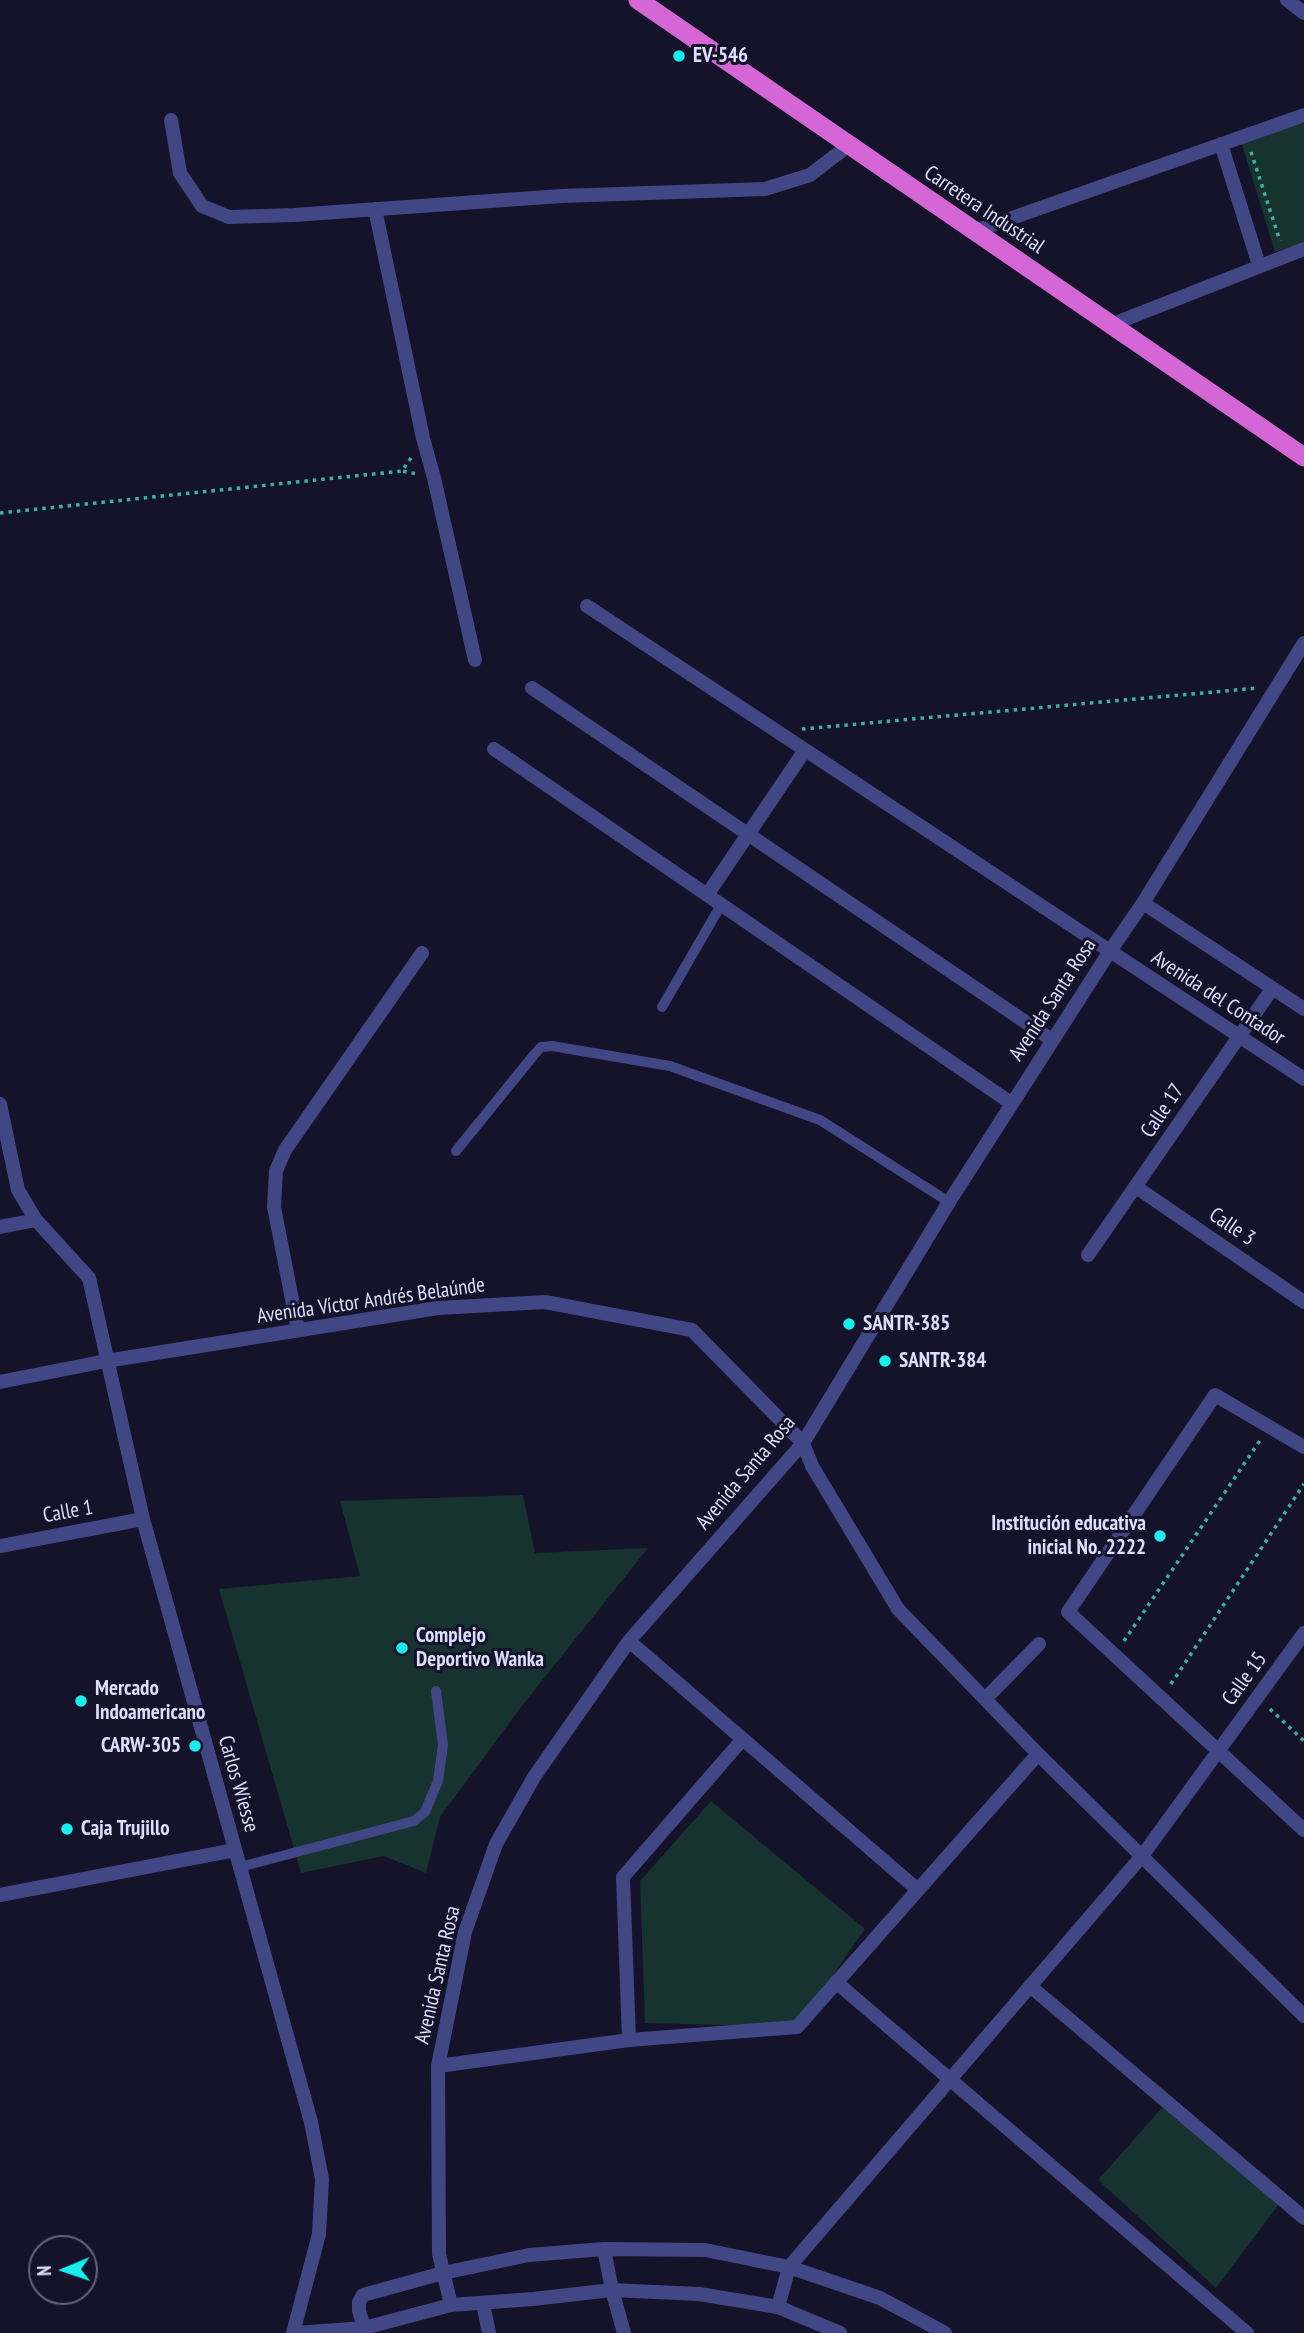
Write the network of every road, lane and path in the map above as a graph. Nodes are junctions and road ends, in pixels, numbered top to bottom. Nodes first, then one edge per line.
1 (638, 0) edge
2 (1287, 0) edge
3 (1304, 13) edge
4 (1304, 114) edge
5 (171, 120) dead end
6 (1247, 139) dead end
7 (1221, 144) junction
8 (849, 145) junction
9 (375, 209) junction
10 (975, 231) junction
11 (1281, 243) dead end
12 (1304, 249) edge
13 (1259, 265) junction
14 (1112, 324) junction
15 (1302, 453) edge
16 (402, 471) dead end
17 (0, 513) edge
18 (587, 606) dead end
19 (1304, 643) edge
20 (475, 660) dead end
21 (1276, 686) junction
22 (532, 688) dead end
23 (776, 731) junction
24 (494, 749) dead end
25 (806, 750) junction
26 (749, 834) junction
27 (707, 895) junction
28 (1143, 903) junction
29 (721, 905) junction
30 (1110, 951) junction
31 (422, 953) dead end
32 (1272, 989) junction
33 (662, 1007) dead end
34 (1304, 1009) edge
35 (1238, 1037) junction
36 (1052, 1040) junction
37 (1304, 1079) edge
38 (1011, 1103) junction
39 (0, 1104) edge
40 (456, 1151) dead end
41 (1136, 1187) junction
42 (949, 1202) junction
43 (36, 1220) junction
44 (0, 1227) edge
45 (1088, 1255) dead end
46 (1304, 1302) edge
47 (298, 1330) junction
48 (106, 1361) junction
49 (0, 1382) edge
50 (1269, 1427) junction
51 (803, 1443) junction
52 (1304, 1447) edge
53 (1304, 1484) edge
54 (143, 1519) junction
55 (0, 1546) edge
56 (1304, 1633) edge
57 (629, 1641) junction
58 (1039, 1644) dead end
59 (1115, 1654) junction
60 (436, 1691) dead end
61 (1258, 1697) junction
62 (1162, 1698) junction
63 (985, 1699) junction
64 (742, 1740) junction
65 (1304, 1741) edge
66 (1219, 1750) junction
67 (1038, 1754) junction
68 (1304, 1830) edge
69 (235, 1850) junction
70 (1142, 1856) junction
71 (240, 1867) junction
72 (918, 1890) junction
73 (0, 1895) edge
74 (836, 1982) junction
75 (1030, 1986) junction
76 (1304, 2016) edge
77 (629, 2040) junction
78 (439, 2066) junction
79 (951, 2078) junction
80 (1304, 2218) edge
81 (604, 2249) junction
82 (789, 2267) junction
83 (443, 2273) junction
84 (612, 2290) junction
85 (483, 2303) junction
86 (451, 2305) junction
87 (778, 2307) junction
88 (365, 2331) edge
89 (294, 2333) edge
90 (489, 2333) edge
91 (624, 2333) edge
92 (840, 2333) edge
93 (945, 2333) edge
94 (1247, 2333) edge

1 - 8 highway, Carretera Industrial
2 - 3 street
4 - 7 street
5 - 9 street
6 - 11 path
7 - 10 street
7 - 13 street
8 - 9 street
8 - 10 highway, Carretera Industrial
9 - 20 street
10 - 14 highway, Carretera Industrial
12 - 13 street
13 - 14 street
14 - 15 highway, Carretera Industrial
16 - 17 path
18 - 23 street, Avenida del Contador
19 - 21 street, Avenida Santa Rosa
21 - 23 path
21 - 28 street, Avenida Santa Rosa
22 - 26 street
23 - 25 street, Avenida del Contador
24 - 27 street
25 - 26 street
25 - 30 street, Avenida del Contador
26 - 27 street
26 - 36 street
27 - 29 street
28 - 30 street, Avenida Santa Rosa
28 - 32 street, Avenida del Contador
29 - 33 lane
29 - 38 street
30 - 35 street, Avenida del Contador
30 - 36 street, Avenida Santa Rosa
31 - 47 street
32 - 34 street, Avenida del Contador
32 - 35 street, Calle 17
35 - 37 street, Avenida del Contador
35 - 41 street, Calle 17
36 - 38 street, Avenida Santa Rosa
38 - 42 street, Avenida Santa Rosa
39 - 43 street, Carlos Wiesse
40 - 42 lane
41 - 45 street, Calle 17
41 - 46 street, Calle 3
42 - 51 street, Avenida Santa Rosa
43 - 44 street
43 - 48 street, Carlos Wiesse
47 - 48 street, Avenida Víctor Andrés Belaúnde
47 - 51 street, Avenida Víctor Andrés Belaúnde
48 - 49 street, Avenida Víctor Andrés Belaúnde
48 - 54 street, Carlos Wiesse
50 - 52 street
50 - 59 path
50 - 59 street
51 - 57 street, Avenida Santa Rosa
51 - 63 street
53 - 62 path
54 - 55 street, Calle 1
54 - 69 street, Carlos Wiesse
56 - 61 street, Calle 15
57 - 64 street
57 - 78 street, Avenida Santa Rosa
58 - 63 street
59 - 62 street
60 - 71 lane
61 - 65 path
61 - 66 street, Calle 15
62 - 66 street
63 - 67 street
64 - 72 street
64 - 77 street
66 - 68 street
66 - 70 street, Calle 15
67 - 70 street
67 - 72 street
69 - 71 street, Carlos Wiesse
69 - 73 street
70 - 75 street, Calle 15
70 - 76 street
71 - 89 street, Carlos Wiesse
72 - 74 street
74 - 77 street
74 - 79 street
75 - 79 street, Calle 15
75 - 80 street
77 - 78 street
78 - 83 street, Avenida Santa Rosa
79 - 82 street, Calle 15
79 - 94 street
81 - 82 street
81 - 83 street
81 - 84 street
82 - 87 street
82 - 93 street
83 - 86 street, Avenida Santa Rosa
83 - 88 street
84 - 85 street
84 - 87 street
84 - 91 street
85 - 86 street
85 - 90 street
86 - 88 street
87 - 92 street
88 - 89 street

